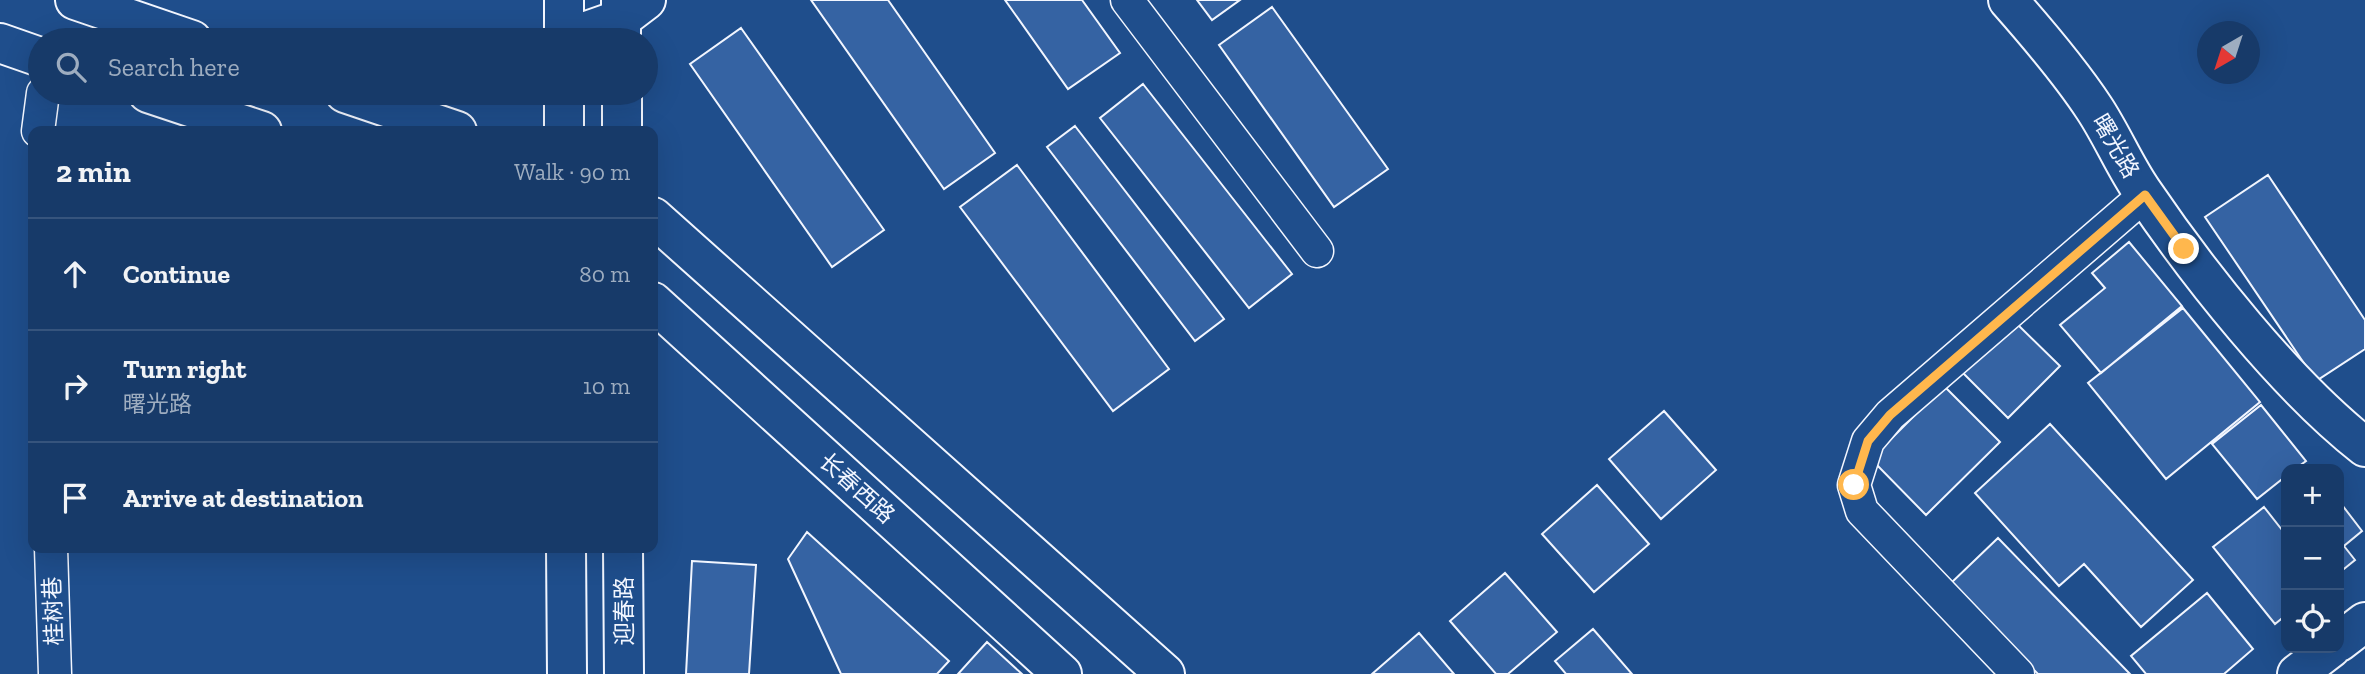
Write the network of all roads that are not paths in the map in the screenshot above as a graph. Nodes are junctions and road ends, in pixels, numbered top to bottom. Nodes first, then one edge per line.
1 (75, 0) edge
2 (564, 0) edge
3 (1127, 0) edge
4 (2008, 0) edge
5 (627, 15) edge
6 (157, 28) edge
7 (564, 28) edge
8 (593, 28) edge
9 (0, 43) edge
10 (28, 53) edge
11 (41, 105) edge
12 (184, 105) edge
13 (380, 105) edge
14 (564, 105) edge
15 (622, 105) edge
16 (39, 126) edge
17 (247, 126) edge
18 (442, 126) edge
19 (564, 126) edge
20 (622, 126) edge
21 (2145, 195) junction
22 (658, 221) edge
23 (1317, 251) dead end
24 (658, 307) edge
25 (2365, 447) edge
26 (51, 553) edge
27 (566, 553) edge
28 (623, 553) edge
29 (2365, 622) edge
30 (2344, 638) edge
31 (2324, 653) edge
32 (55, 674) edge
33 (567, 674) edge
34 (624, 674) edge
35 (1062, 674) edge
36 (1165, 674) edge
37 (2018, 674) edge
38 (2297, 674) edge

1 - 6 main road
2 - 7 main road
3 - 23 street
4 - 21 main road, 曙光路
5 - 8 main road
9 - 10 main road
11 - 16 street
12 - 17 main road
13 - 18 main road
14 - 19 main road
15 - 20 main road
21 - 25 main road, 曙光路
21 - 37 street
22 - 36 main road
24 - 35 main road, 长春西路
26 - 32 street, 桂树巷
27 - 33 main road
28 - 34 main road, 迎春路
29 - 30 main road
31 - 38 main road

